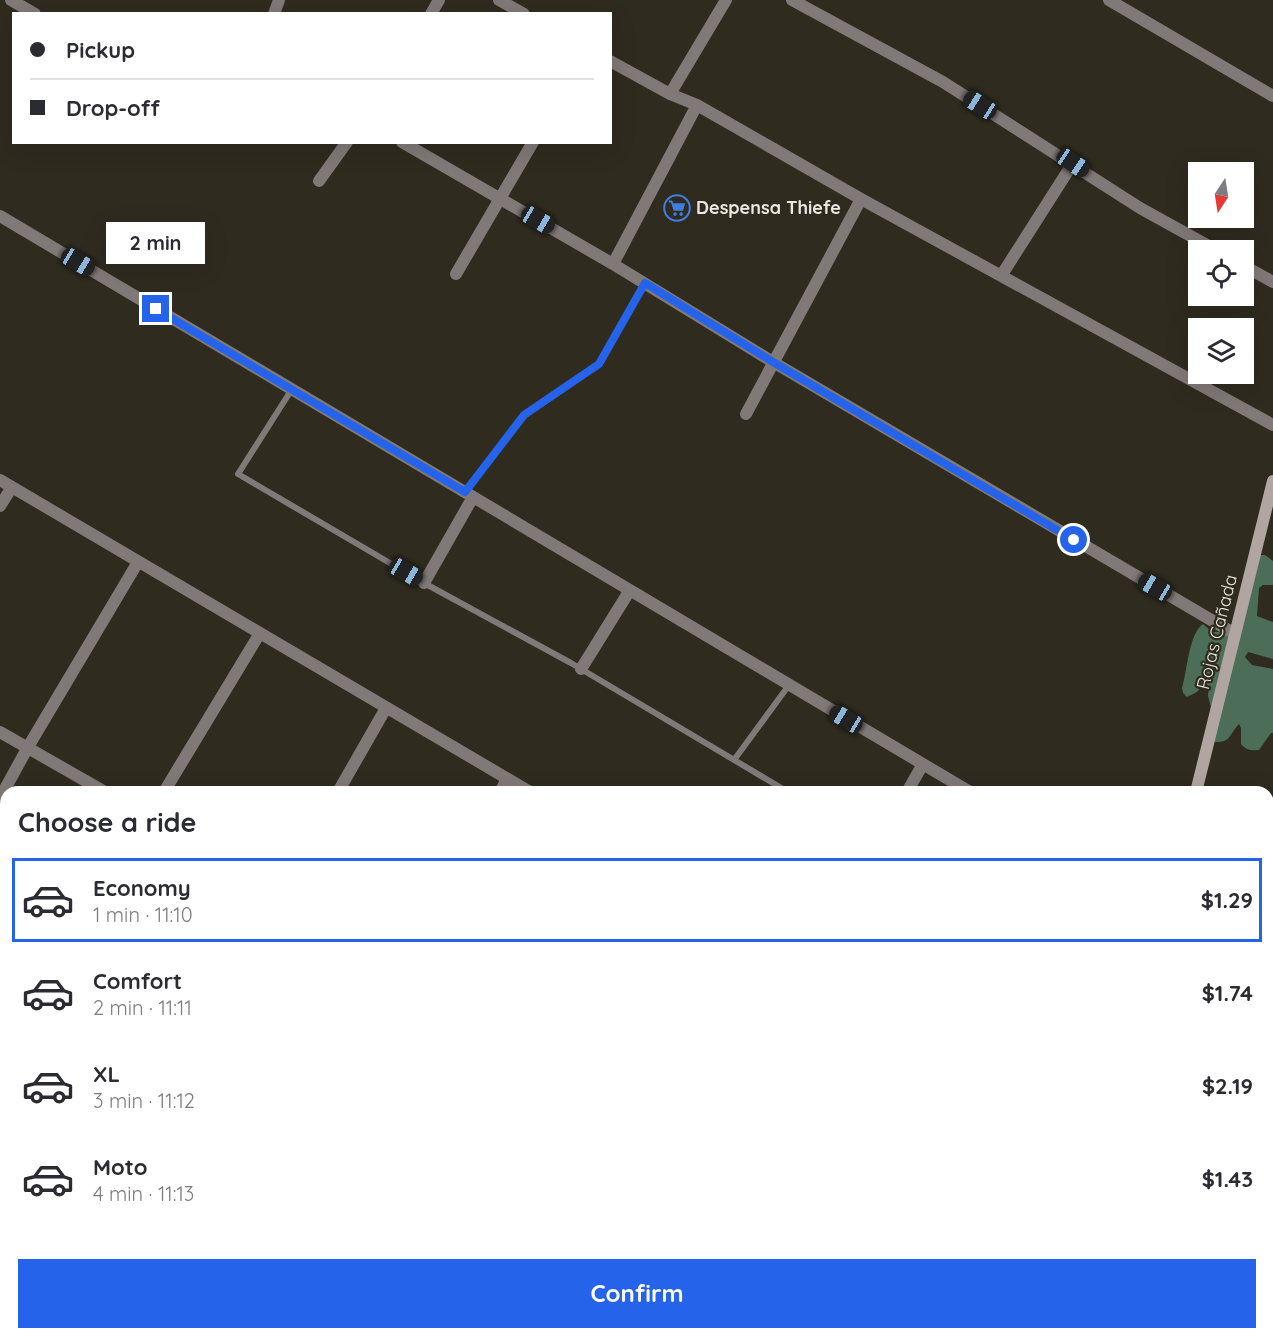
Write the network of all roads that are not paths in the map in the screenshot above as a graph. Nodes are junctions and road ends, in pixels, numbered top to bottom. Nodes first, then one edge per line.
1 (11, 0) edge
2 (499, 0) edge
3 (726, 0) edge
4 (792, 0) edge
5 (1109, 0) edge
6 (32, 12) edge
7 (520, 12) edge
8 (612, 62) edge
9 (670, 94) junction
10 (1273, 96) edge
11 (697, 105) junction
12 (346, 144) edge
13 (405, 144) edge
14 (532, 144) edge
15 (1073, 163) junction
16 (319, 181) dead end
17 (500, 199) junction
18 (861, 199) junction
19 (0, 216) edge
20 (1198, 240) edge
21 (613, 264) junction
22 (1254, 272) edge
23 (456, 274) dead end
24 (1001, 276) junction
25 (1273, 282) edge
26 (645, 283) junction
27 (773, 362) junction
28 (292, 389) junction
29 (746, 414) dead end
30 (1273, 426) edge
31 (0, 480) edge
32 (1273, 481) edge
33 (12, 487) junction
34 (469, 494) junction
35 (0, 506) edge
36 (138, 562) junction
37 (424, 583) junction
38 (630, 590) junction
39 (260, 633) junction
40 (1235, 634) junction
41 (581, 669) junction
42 (789, 685) junction
43 (386, 708) junction
44 (0, 732) edge
45 (28, 747) junction
46 (734, 760) junction
47 (923, 764) junction
48 (507, 779) junction
49 (7, 786) edge
50 (95, 786) edge
51 (168, 786) edge
52 (341, 786) edge
53 (503, 786) edge
54 (519, 786) edge
55 (778, 786) edge
56 (910, 786) edge
57 (960, 786) edge
58 (1197, 786) edge

1 - 6 street
2 - 7 street
3 - 9 street
4 - 15 street
5 - 10 street
8 - 9 street
9 - 11 street
11 - 18 street
11 - 21 street
12 - 16 street
13 - 17 street
14 - 17 street
15 - 20 street
15 - 24 street
17 - 21 street
17 - 23 street
18 - 24 street
18 - 27 street
19 - 28 street
21 - 26 street
22 - 25 street
24 - 30 street
26 - 27 street
26 - 34 lane
27 - 29 street
27 - 40 street
28 - 34 street
28 - 37 lane
31 - 33 street
32 - 40 main road, Rojas Cañada
33 - 35 street
33 - 36 street
34 - 37 street
34 - 38 street
36 - 39 street
36 - 45 street
37 - 41 lane
38 - 41 street
38 - 42 street
39 - 43 street
39 - 51 street
40 - 58 main road, Rojas Cañada
41 - 46 lane
42 - 46 lane
42 - 47 street
43 - 48 street
43 - 52 street
44 - 45 street
45 - 49 street
45 - 50 street
46 - 55 lane
47 - 56 street
47 - 57 street
48 - 53 street
48 - 54 street

